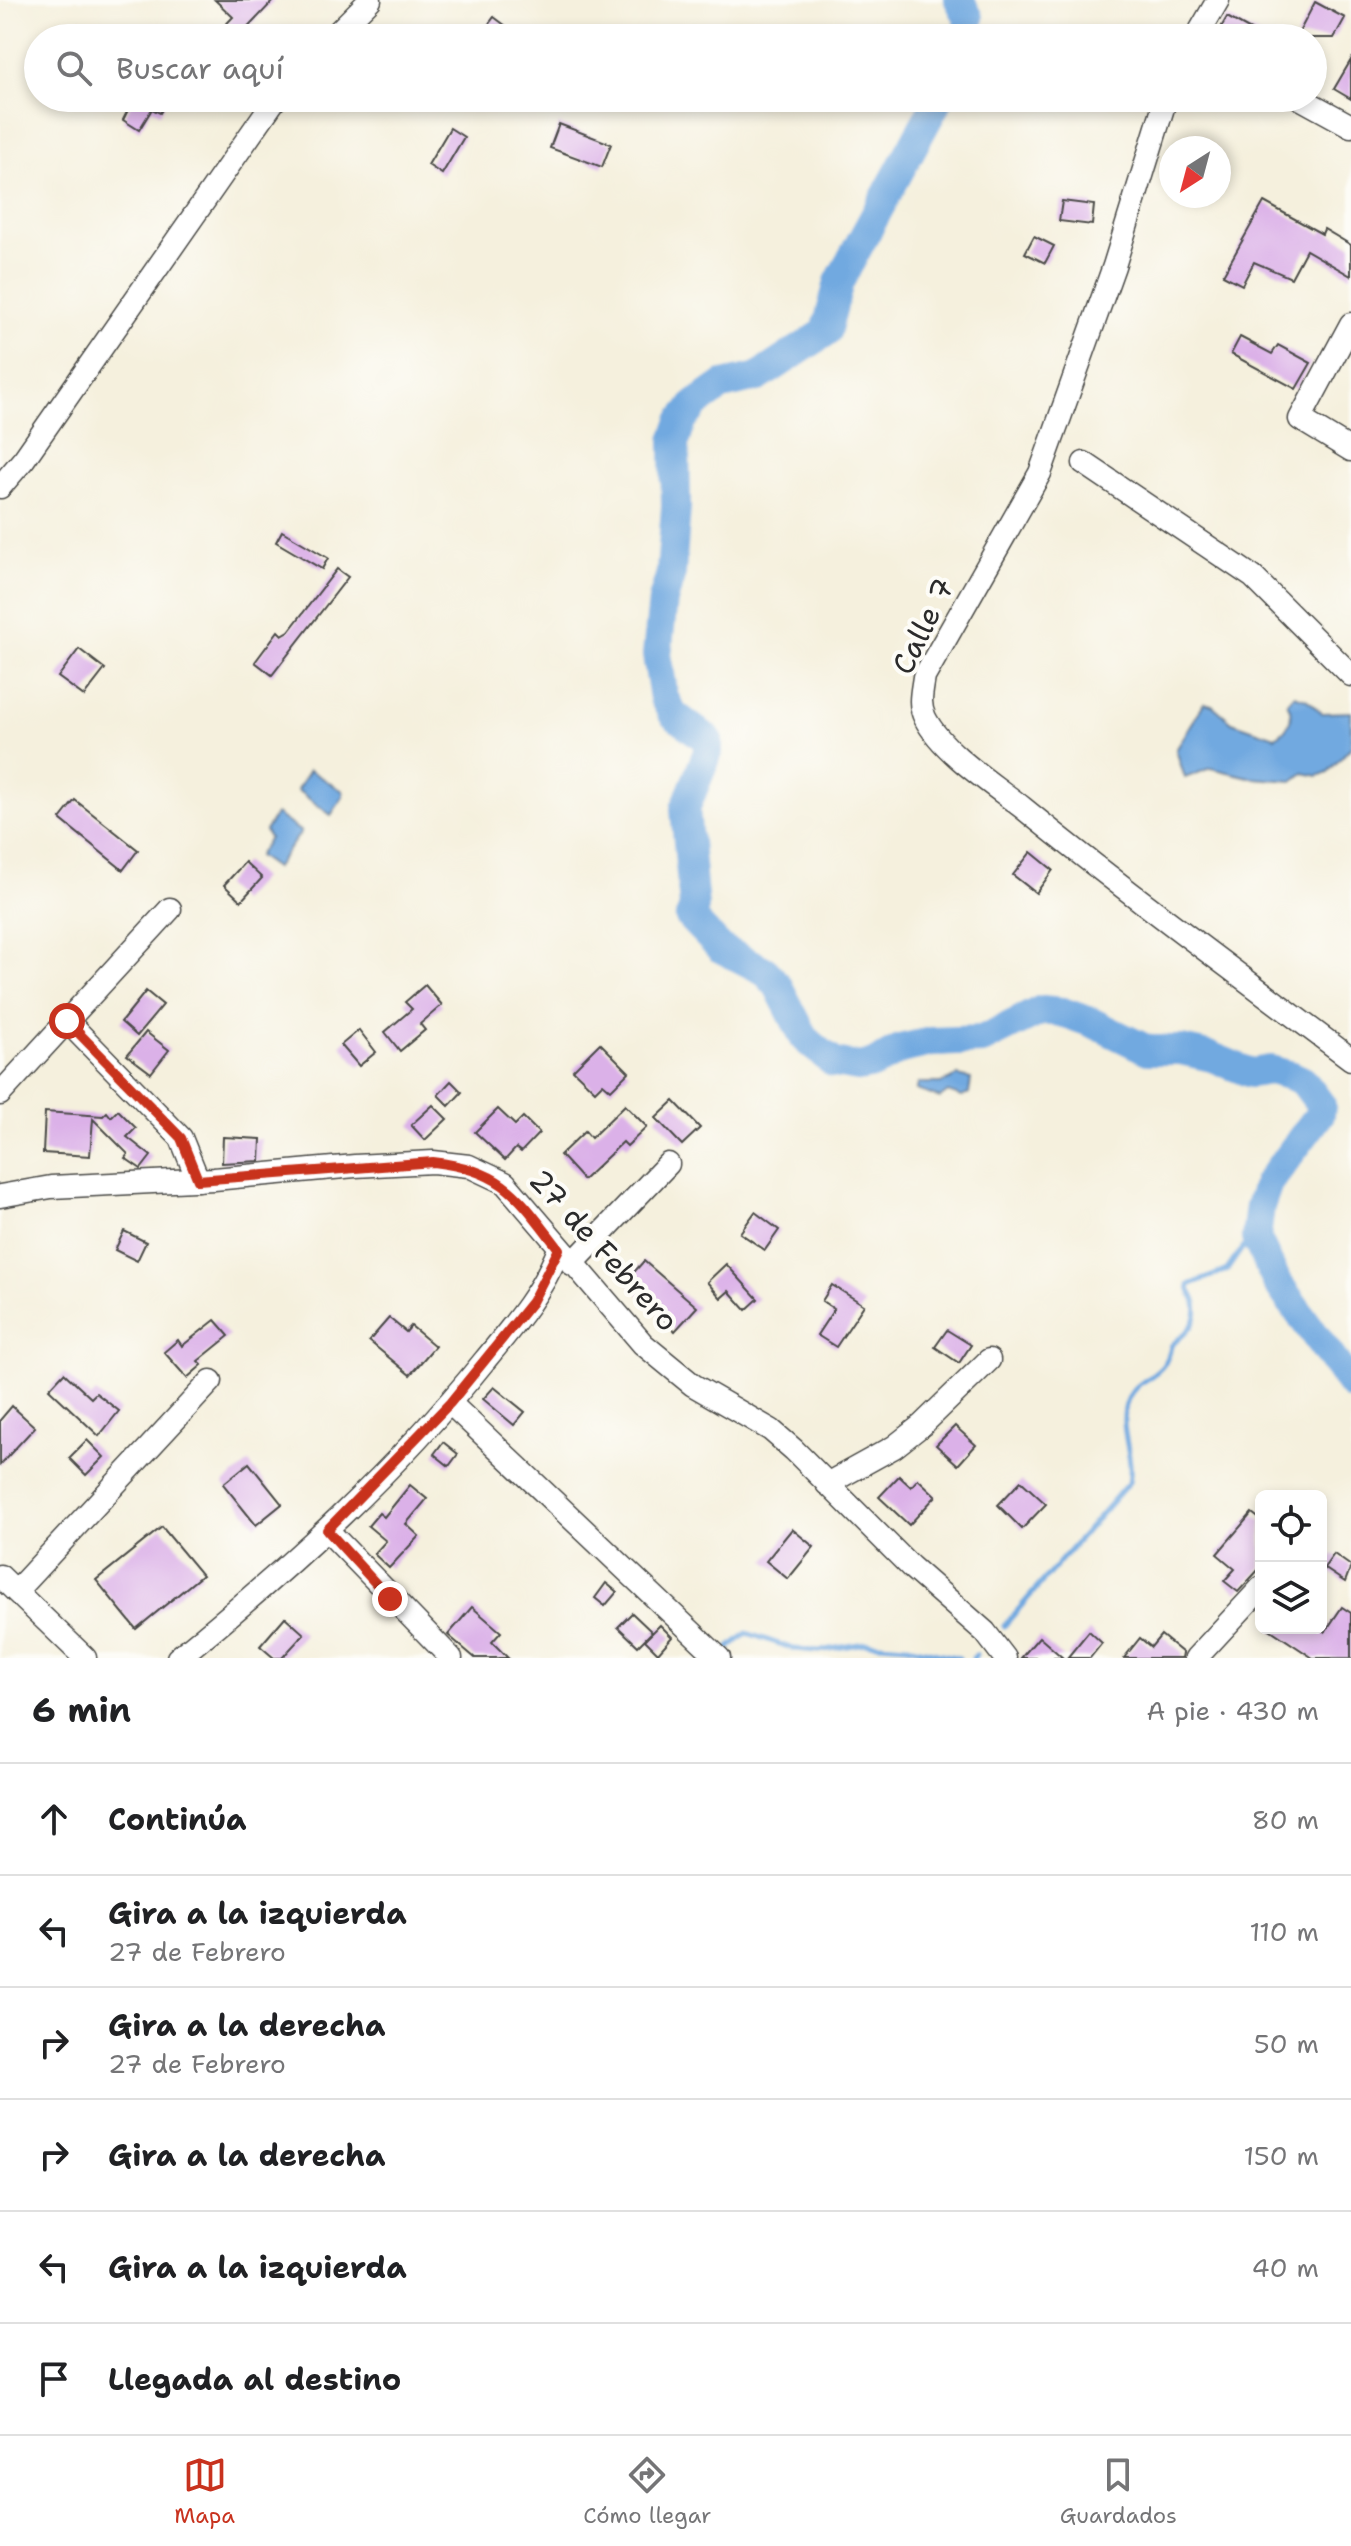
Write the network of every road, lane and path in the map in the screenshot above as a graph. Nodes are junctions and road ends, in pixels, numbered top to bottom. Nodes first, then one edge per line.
1 (370, 0) edge
2 (1218, 0) edge
3 (346, 24) edge
4 (1204, 24) edge
5 (266, 112) edge
6 (1162, 112) edge
7 (1326, 112) edge
8 (1351, 126) edge
9 (1351, 324) edge
10 (1351, 450) edge
11 (1084, 463) dead end
12 (0, 487) edge
13 (1351, 675) edge
14 (170, 909) dead end
15 (67, 1021) junction
16 (1351, 1059) edge
17 (0, 1094) edge
18 (668, 1164) dead end
19 (198, 1180) junction
20 (0, 1196) edge
21 (566, 1256) junction
22 (989, 1360) dead end
23 (211, 1381) dead end
24 (450, 1403) junction
25 (827, 1484) junction
26 (327, 1530) junction
27 (8, 1584) edge
28 (1255, 1594) edge
29 (85, 1658) edge
30 (178, 1658) edge
31 (451, 1658) edge
32 (719, 1658) edge
33 (1005, 1658) edge
34 (1196, 1658) edge

1 - 3 street
2 - 4 street
5 - 12 street
6 - 16 street, Calle 7
7 - 8 street
9 - 10 street
11 - 13 street
14 - 15 street
15 - 17 street
15 - 19 street
18 - 21 street
19 - 20 street, 27 de Febrero
19 - 21 street, 27 de Febrero
21 - 24 street
21 - 25 street, 27 de Febrero
22 - 25 street
23 - 27 street
24 - 26 street
24 - 32 street
25 - 33 street, 27 de Febrero
26 - 30 street
26 - 31 street
27 - 29 street
28 - 34 street

